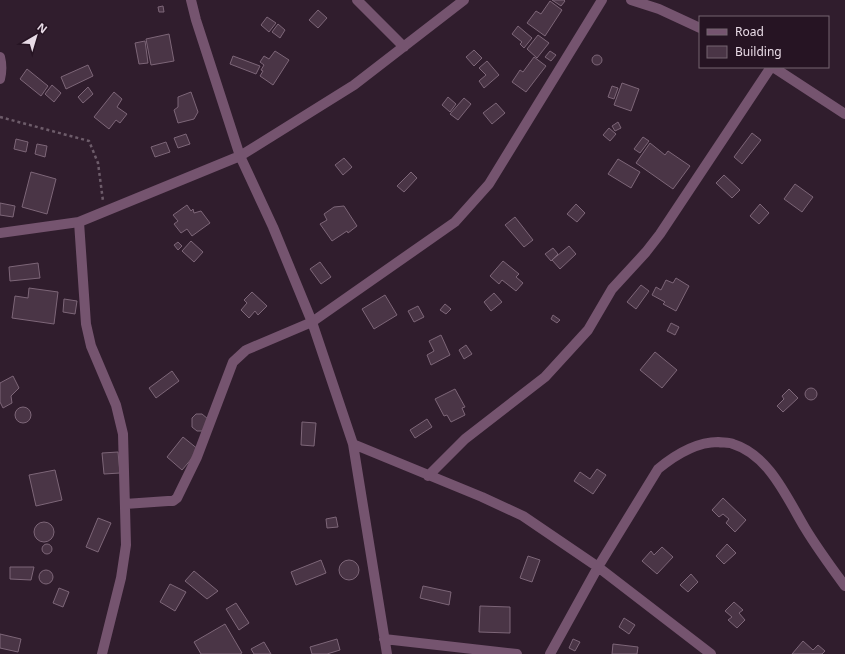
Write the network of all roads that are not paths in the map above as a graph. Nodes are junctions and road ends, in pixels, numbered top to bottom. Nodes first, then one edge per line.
1 (191, 0) edge
2 (357, 0) edge
3 (464, 0) edge
4 (602, 0) edge
5 (631, 0) edge
6 (699, 28) edge
7 (404, 48) junction
8 (0, 57) edge
9 (771, 68) edge
10 (774, 68) edge
11 (0, 79) edge
12 (845, 114) edge
13 (240, 156) junction
14 (79, 222) junction
15 (0, 233) edge
16 (312, 322) junction
17 (353, 444) junction
18 (428, 476) junction
19 (126, 504) junction
20 (598, 567) junction
21 (845, 586) edge
22 (384, 639) junction
23 (102, 654) edge
24 (387, 654) edge
25 (517, 654) edge
26 (550, 654) edge
27 (711, 654) edge

1 - 13 street
2 - 7 street
3 - 7 street
4 - 16 street
5 - 6 street
7 - 13 street
8 - 11 street
9 - 18 street
10 - 12 street
13 - 14 street
13 - 16 street
14 - 15 street
14 - 19 street
16 - 17 street
16 - 19 street
17 - 18 street
17 - 22 street
18 - 20 street
19 - 23 street
20 - 21 street
20 - 26 street
20 - 27 street
22 - 24 street
22 - 25 street

